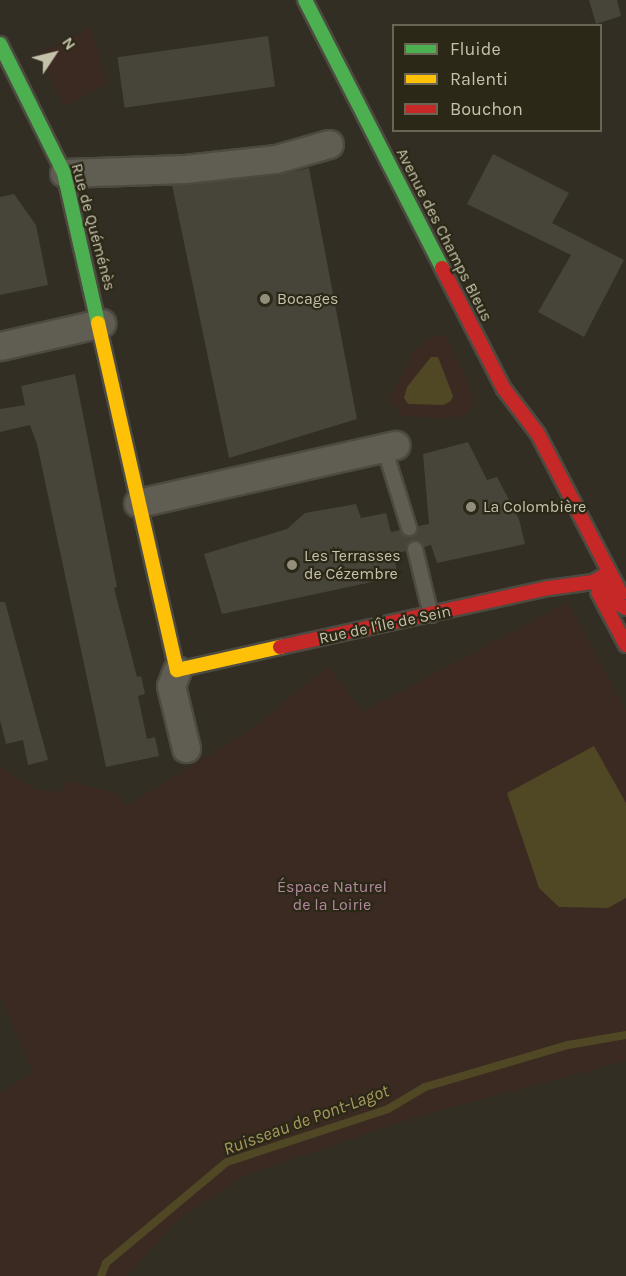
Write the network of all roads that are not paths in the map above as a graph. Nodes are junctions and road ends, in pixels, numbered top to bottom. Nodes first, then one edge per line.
1 (305, 0) edge
2 (0, 45) edge
3 (329, 144) dead end
4 (64, 173) junction
5 (101, 323) junction
6 (0, 346) edge
7 (504, 389) junction
8 (520, 436) dead end
9 (390, 446) joint
10 (138, 503) junction
11 (409, 528) dead end
12 (415, 549) dead end
13 (591, 577) junction
14 (626, 604) edge
15 (626, 608) edge
16 (431, 615) junction
17 (626, 645) edge
18 (177, 670) junction
19 (186, 748) dead end

1 - 7 street, Avenue des Champs Bleus
2 - 4 street, Rue de Quéménès
3 - 4 street
4 - 5 street, Rue de Quéménès
5 - 6 street
5 - 10 street
7 - 8 street, Avenue des Champs Bleus
7 - 14 street, Avenue des Champs Bleus
9 - 10 street
9 - 11 lane
10 - 18 street
12 - 16 lane
13 - 15 street
13 - 16 street, Rue de l'Île de Sein
13 - 17 street
16 - 18 street, Rue de l'Île de Sein
18 - 19 street

